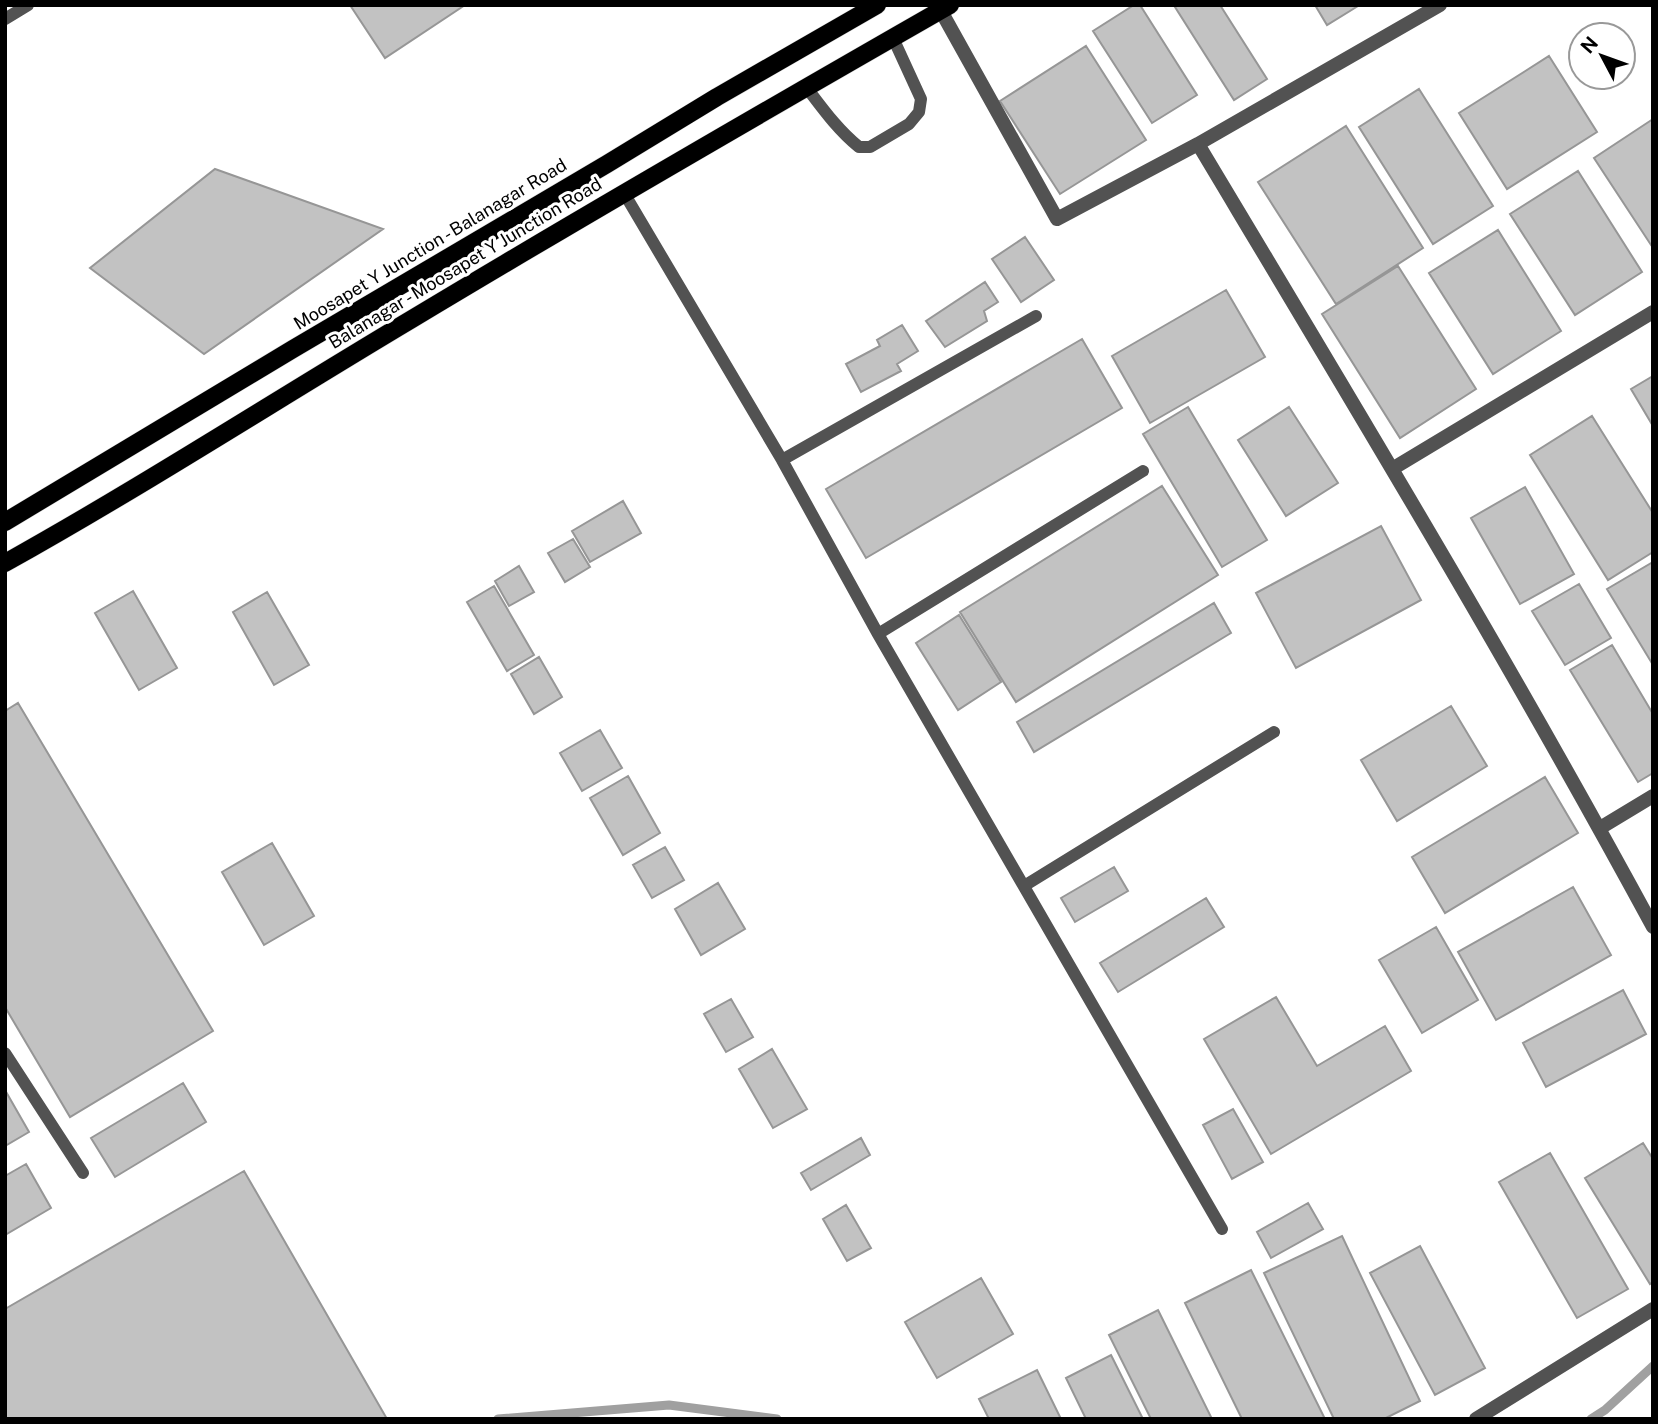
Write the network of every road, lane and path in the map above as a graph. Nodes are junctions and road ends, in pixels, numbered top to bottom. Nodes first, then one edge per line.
1 (28, 5) edge
2 (877, 5) edge
3 (1440, 5) edge
4 (945, 8) edge
5 (5, 19) edge
6 (893, 38) junction
7 (807, 88) junction
8 (1198, 144) junction
9 (624, 193) junction
10 (1653, 312) edge
11 (1036, 316) dead end
12 (782, 460) junction
13 (1392, 468) junction
14 (1143, 471) dead end
15 (5, 522) edge
16 (5, 563) edge
17 (878, 634) junction
18 (1274, 732) dead end
19 (1653, 796) edge
20 (1600, 828) junction
21 (1024, 886) junction
22 (1653, 927) edge
23 (5, 1052) edge
24 (83, 1173) dead end
25 (1222, 1228) dead end
26 (1653, 1309) edge
27 (1476, 1419) edge

1 - 5 lane
2 - 15 main road, Moosapet Y Junction - Balanagar Road
3 - 8 street
4 - 6 main road, Balanagar - Moosapet Y Junction Road
4 - 8 street
6 - 7 main road, Balanagar - Moosapet Y Junction Road
6 - 7 lane
7 - 9 main road, Balanagar - Moosapet Y Junction Road
8 - 13 street
9 - 12 lane
9 - 16 main road, Balanagar - Moosapet Y Junction Road
10 - 13 street
11 - 12 lane
12 - 17 lane
13 - 20 street
14 - 17 lane
17 - 21 lane
18 - 21 lane
19 - 20 street
20 - 22 street
21 - 25 lane
23 - 24 lane
26 - 27 street

